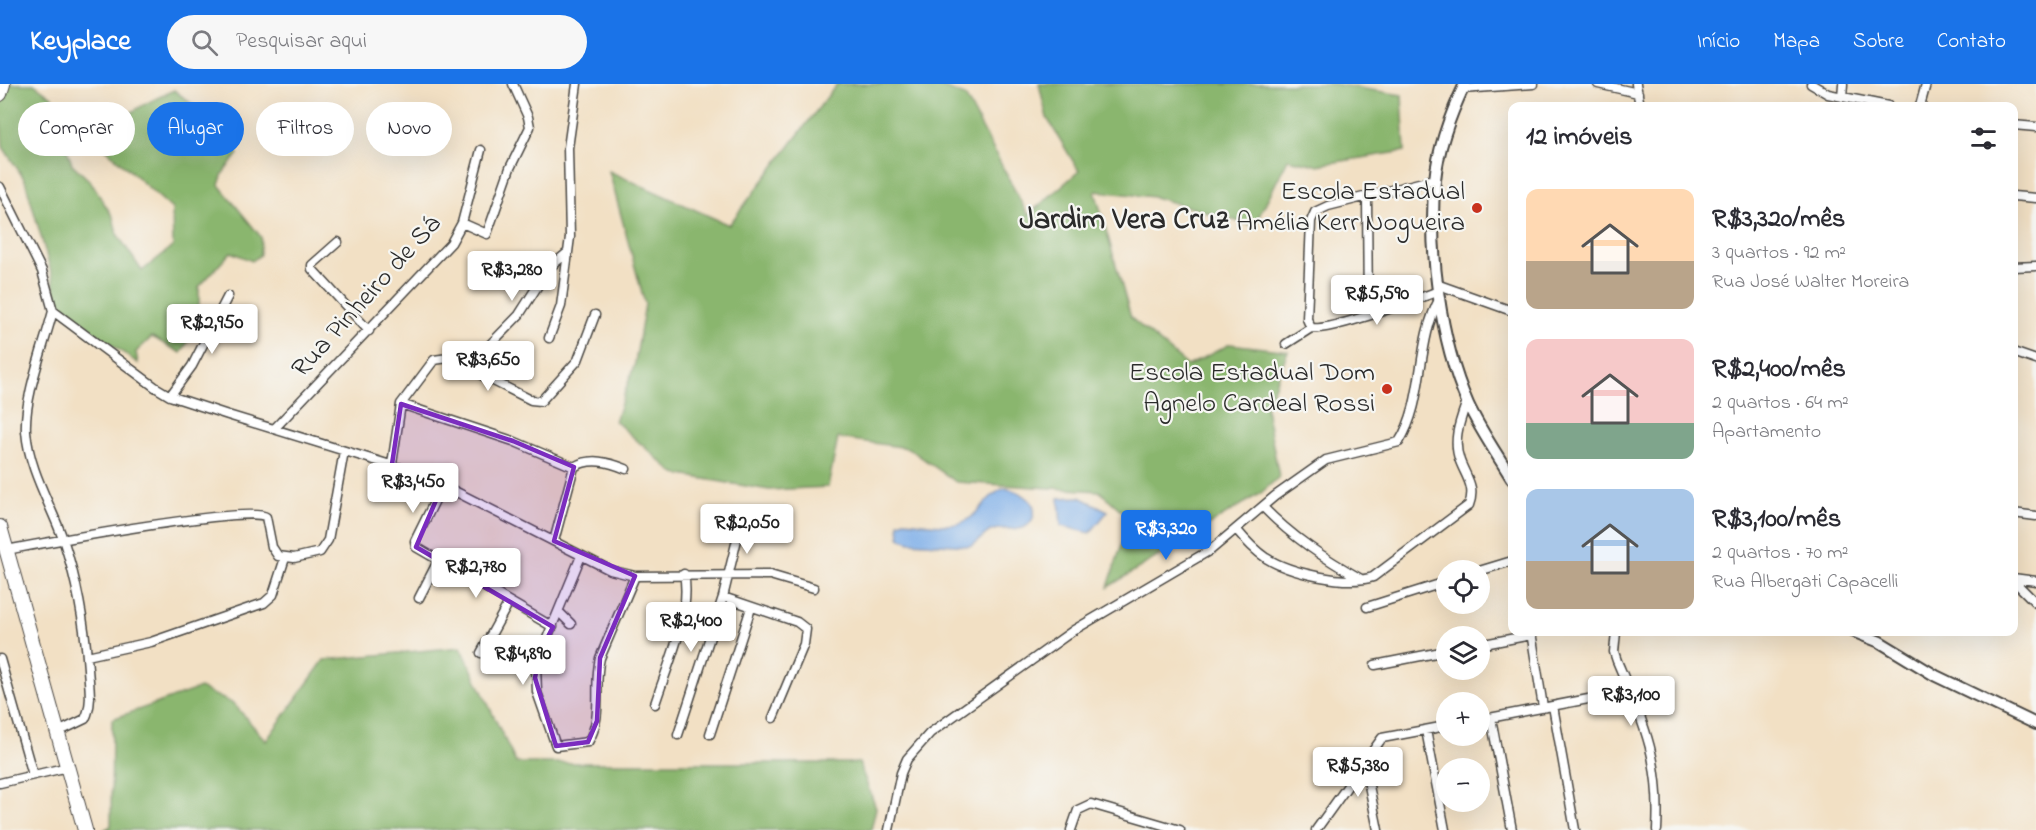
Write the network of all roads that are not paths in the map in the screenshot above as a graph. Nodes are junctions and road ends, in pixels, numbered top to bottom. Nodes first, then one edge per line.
1 (3, 84) edge
2 (513, 84) edge
3 (577, 84) edge
4 (1533, 84) edge
5 (1598, 84) edge
6 (1811, 84) edge
7 (1843, 84) edge
8 (1926, 84) edge
9 (1463, 86) edge
10 (1637, 89) edge
11 (0, 94) edge
12 (1842, 98) junction
13 (1854, 102) edge
14 (1921, 102) edge
15 (2018, 125) edge
16 (2036, 127) edge
17 (481, 150) dead end
18 (1435, 179) junction
19 (0, 187) edge
20 (2018, 196) edge
21 (1367, 197) junction
22 (2036, 198) edge
23 (462, 223) junction
24 (338, 242) dead end
25 (567, 254) junction
26 (2036, 266) edge
27 (2018, 267) edge
28 (1439, 291) junction
29 (228, 296) dead end
30 (1508, 310) edge
31 (53, 311) junction
32 (595, 315) dead end
33 (1368, 315) junction
34 (1311, 328) junction
35 (369, 331) junction
36 (549, 338) dead end
37 (1286, 344) dead end
38 (2018, 354) edge
39 (2036, 360) edge
40 (468, 367) junction
41 (170, 396) junction
42 (1467, 401) junction
43 (401, 404) junction
44 (275, 428) junction
45 (344, 451) junction
46 (392, 464) junction
47 (574, 466) junction
48 (626, 469) dead end
49 (1508, 472) edge
50 (443, 484) junction
51 (1263, 507) junction
52 (2018, 514) edge
53 (2036, 516) edge
54 (0, 527) edge
55 (741, 527) dead end
56 (1236, 529) junction
57 (63, 540) junction
58 (554, 541) junction
59 (6, 550) junction
60 (581, 556) junction
61 (285, 558) junction
62 (438, 561) junction
63 (1508, 562) edge
64 (1490, 568) edge
65 (684, 574) junction
66 (635, 576) junction
67 (728, 577) junction
68 (2018, 579) edge
69 (1363, 580) junction
70 (2036, 581) edge
71 (2018, 584) edge
72 (1436, 585) edge
73 (814, 588) dead end
74 (723, 597) junction
75 (419, 598) dead end
76 (508, 602) junction
77 (2036, 603) edge
78 (1367, 607) dead end
79 (751, 608) junction
80 (559, 612) junction
81 (571, 624) dead end
82 (553, 627) junction
83 (1518, 636) edge
84 (1531, 636) edge
85 (1616, 636) edge
86 (1865, 636) edge
87 (1490, 642) edge
88 (481, 653) dead end
89 (1436, 653) edge
90 (87, 656) junction
91 (0, 659) edge
92 (1375, 664) dead end
93 (1630, 691) junction
94 (655, 704) dead end
95 (1553, 706) junction
96 (1543, 707) junction
97 (773, 718) dead end
98 (1491, 718) joint
99 (2036, 724) edge
100 (1436, 728) edge
101 (1426, 730) junction
102 (58, 732) junction
103 (711, 734) dead end
104 (678, 735) dead end
105 (1364, 761) junction
106 (68, 767) junction
107 (33, 775) junction
108 (0, 783) edge
109 (1151, 821) junction
110 (85, 830) edge
111 (889, 830) edge
112 (1071, 830) edge
113 (1148, 830) edge
114 (1180, 830) edge
115 (1316, 830) edge
116 (1378, 830) edge
117 (1445, 830) edge
118 (1512, 830) edge
119 (1575, 830) edge
120 (1657, 830) edge

1 - 11 main road
2 - 23 street
3 - 25 street
4 - 9 street
5 - 10 street
6 - 12 street
7 - 12 street
8 - 14 street
9 - 18 street
12 - 13 street
15 - 16 street
17 - 23 street, Rua Pinheiro de Sá
18 - 21 street
18 - 28 street
19 - 31 street
20 - 22 street
21 - 33 street
21 - 34 street
23 - 35 street, Rua Pinheiro de Sá
24 - 35 street
25 - 36 street
25 - 40 street
26 - 27 street
28 - 30 street
28 - 33 street
28 - 42 street
28 - 51 street
29 - 41 street
31 - 41 street
31 - 57 street
32 - 40 street
33 - 34 street
34 - 37 street
35 - 44 street, Rua Pinheiro de Sá
38 - 39 street
40 - 43 street
41 - 44 street
42 - 49 street
42 - 69 street
43 - 46 street
43 - 47 street
44 - 45 street
45 - 46 street
45 - 61 street
46 - 50 street
47 - 48 street
47 - 58 street
50 - 58 street
50 - 62 street
51 - 56 street
51 - 69 street
52 - 53 street
54 - 59 main road
55 - 67 street
56 - 69 street
56 - 111 street
57 - 59 street
57 - 61 street
57 - 90 street
58 - 60 street
59 - 102 main road
60 - 66 street
60 - 80 street
61 - 90 street
62 - 75 street
62 - 76 street
63 - 64 street
65 - 66 street
65 - 67 street
65 - 94 street
66 - 82 street
67 - 73 street
67 - 74 street
68 - 70 street
71 - 77 street
72 - 78 street
74 - 79 street
74 - 104 street
76 - 82 street
76 - 88 street
79 - 97 street
79 - 103 street
80 - 81 street
80 - 82 street
83 - 87 street
84 - 96 street
85 - 93 street
86 - 99 street
89 - 92 street
90 - 102 street
91 - 107 street
93 - 95 street
93 - 120 street
95 - 96 street
95 - 119 street
96 - 98 street
98 - 118 street
100 - 101 street
101 - 105 street
101 - 117 street
102 - 106 main road
105 - 115 street
105 - 116 street
106 - 107 street
106 - 110 main road
107 - 108 street
109 - 112 street
109 - 113 street
109 - 114 street

